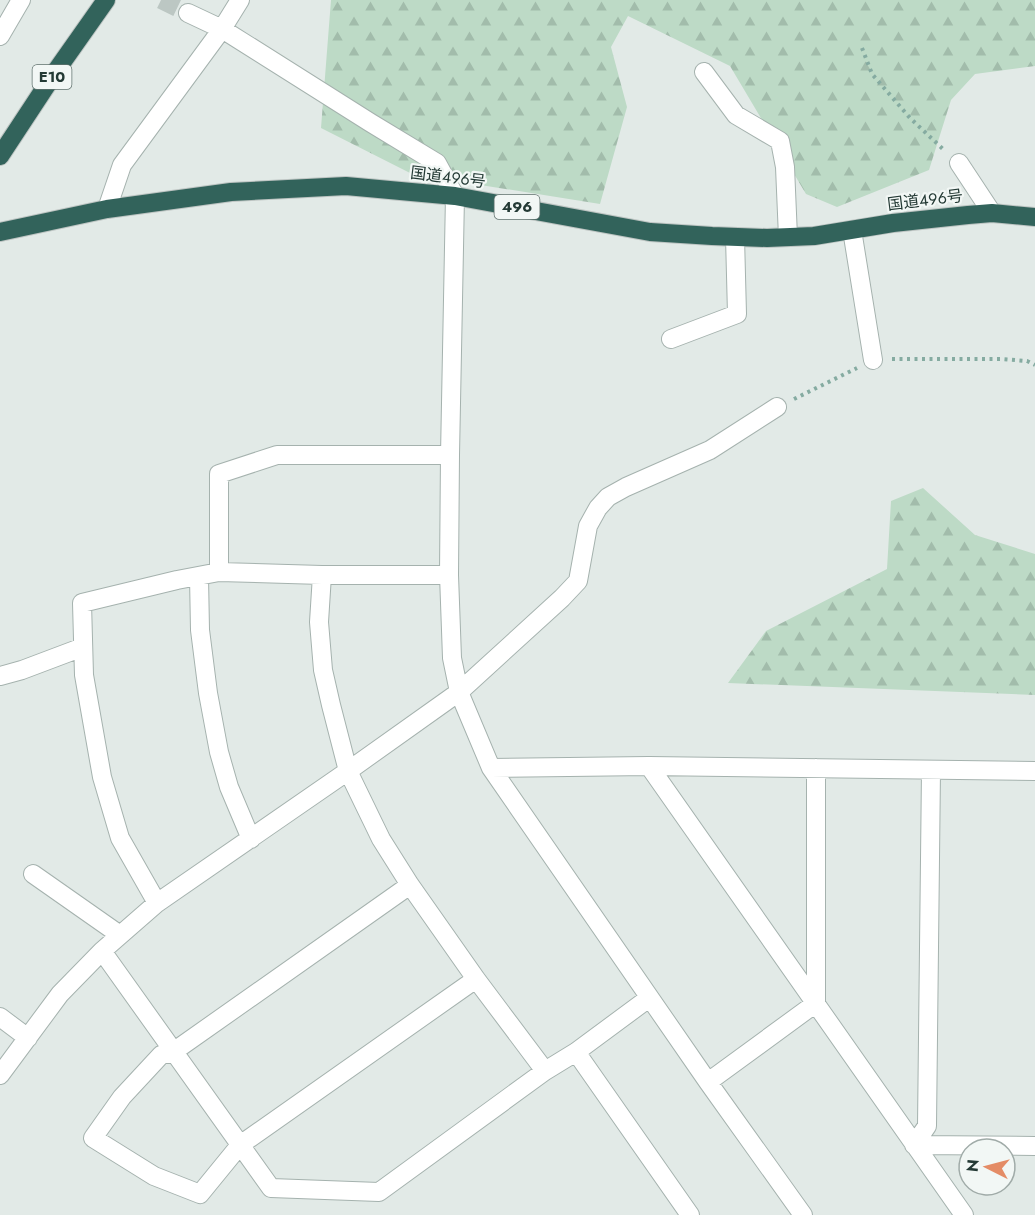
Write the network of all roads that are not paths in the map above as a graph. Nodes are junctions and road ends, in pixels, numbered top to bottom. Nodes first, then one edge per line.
1 (21, 0) edge
2 (106, 0) edge
3 (240, 0) edge
4 (188, 14) tunnel mouth
5 (222, 29) junction
6 (0, 36) edge
7 (704, 72) dead end
8 (0, 156) edge
9 (959, 163) road end
10 (455, 196) junction
11 (107, 209) junction
12 (993, 213) junction
13 (1035, 217) edge
14 (852, 230) junction
15 (0, 232) edge
16 (735, 237) junction
17 (788, 237) junction
18 (671, 339) dead end
19 (873, 360) road end
20 (777, 407) road end
21 (450, 455) junction
22 (219, 572) junction
23 (322, 575) junction
24 (449, 575) junction
25 (199, 577) junction
26 (83, 647) junction
27 (0, 675) edge
28 (459, 692) junction
29 (650, 766) junction
30 (491, 768) junction
31 (816, 768) junction
32 (931, 770) junction
33 (348, 771) junction
34 (1035, 771) edge
35 (251, 839) junction
36 (33, 874) dead end
37 (410, 885) junction
38 (157, 903) junction
39 (120, 935) junction
40 (102, 951) junction
41 (476, 979) junction
42 (649, 998) junction
43 (816, 1003) junction
44 (0, 1017) edge
45 (28, 1038) junction
46 (173, 1052) junction
47 (576, 1052) junction
48 (545, 1071) junction
49 (0, 1075) edge
50 (708, 1082) junction
51 (240, 1145) junction
52 (914, 1145) junction
53 (1035, 1146) edge
54 (690, 1215) edge
55 (803, 1215) edge
56 (964, 1215) edge

1 - 6 street
2 - 8 highway, E10
3 - 5 street
4 - 5 street
5 - 10 street
5 - 11 street
7 - 17 street
9 - 12 street
10 - 11 highway, 国道496号 / 496
10 - 16 highway, 国道496号 / 496
10 - 21 street
11 - 15 highway, 国道496号 / 496
12 - 13 highway, 国道496号 / 496
12 - 14 highway, 国道496号 / 496
14 - 17 highway, 国道496号 / 496
14 - 19 street
16 - 17 highway, 国道496号 / 496
16 - 18 street
20 - 28 street
21 - 22 street
21 - 24 street
22 - 23 street
22 - 25 street
23 - 24 street
23 - 33 street
24 - 28 street
25 - 26 street
25 - 35 street
26 - 27 street
26 - 38 street
28 - 30 street
28 - 33 street
29 - 30 street
29 - 31 street
29 - 43 street
30 - 42 street
31 - 32 street
31 - 43 street
32 - 34 street
32 - 52 street
33 - 35 street
33 - 37 street
35 - 38 street
36 - 39 street
37 - 41 street
37 - 46 street
38 - 39 street
39 - 40 street
40 - 45 street
40 - 46 street
41 - 48 street
41 - 51 street
42 - 47 street
42 - 50 street
43 - 50 street
43 - 52 street
44 - 45 street
45 - 49 street
46 - 51 street
46 - 51 street
47 - 48 street
47 - 54 street
48 - 51 street
50 - 55 street
52 - 53 street
52 - 56 street

